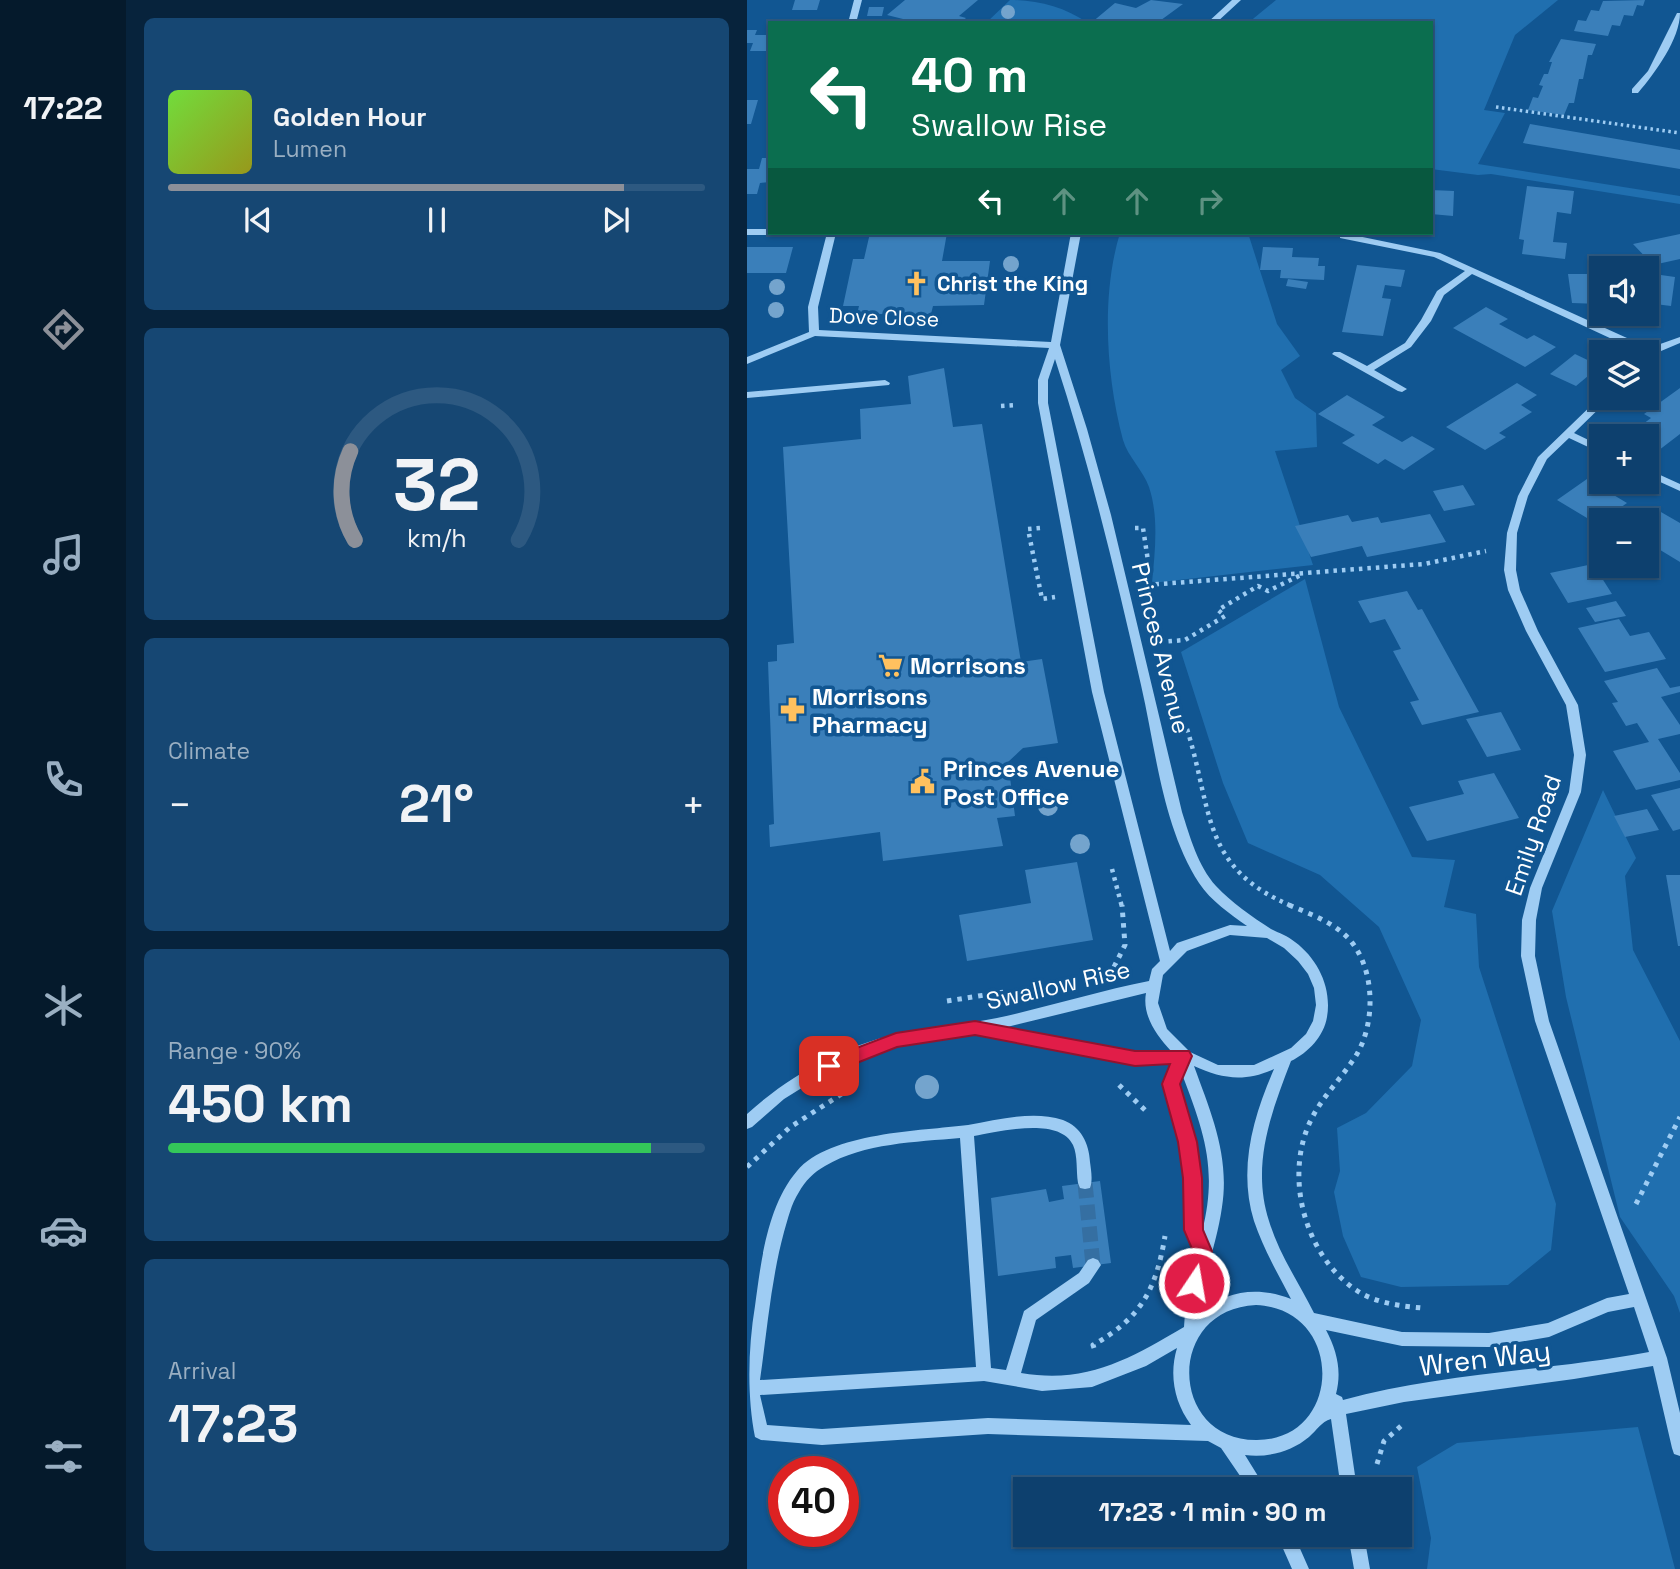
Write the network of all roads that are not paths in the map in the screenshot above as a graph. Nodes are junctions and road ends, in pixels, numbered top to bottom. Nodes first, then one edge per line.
1 (858, 0) edge
2 (1237, 0) edge
3 (1680, 15) edge
4 (853, 21) edge
5 (1213, 21) edge
6 (1635, 91) dead end
7 (747, 232) edge
8 (768, 232) edge
9 (831, 235) edge
10 (1075, 235) edge
11 (1343, 235) edge
12 (1472, 270) junction
13 (814, 333) junction
14 (1623, 340) edge
15 (1680, 340) edge
16 (1055, 345) junction
17 (1659, 348) edge
18 (1337, 354) dead end
19 (747, 361) edge
20 (1367, 370) junction
21 (885, 383) dead end
22 (1401, 389) dead end
23 (747, 395) edge
24 (1592, 410) edge
25 (1567, 433) junction
26 (1589, 444) edge
27 (1659, 478) edge
28 (1680, 488) edge
29 (1269, 934) junction
30 (1166, 960) junction
31 (1152, 986) junction
32 (975, 1028) junction
33 (1183, 1056) junction
34 (1284, 1061) junction
35 (747, 1123) edge
36 (967, 1131) junction
37 (1085, 1183) tunnel mouth
38 (1202, 1251) junction
39 (1093, 1265) dead end
40 (1637, 1299) junction
41 (1309, 1319) junction
42 (1191, 1331) junction
43 (1659, 1358) junction
44 (984, 1374) junction
45 (1012, 1378) junction
46 (1333, 1385) junction
47 (751, 1388) junction
48 (1338, 1409) junction
49 (1320, 1415) junction
50 (1218, 1436) junction
51 (1680, 1448) edge
52 (1249, 1477) edge
53 (1347, 1477) edge
54 (1291, 1547) edge
55 (1358, 1547) edge
56 (1301, 1569) edge
57 (1362, 1569) edge

1 - 4 street
2 - 5 street
3 - 6 street
7 - 8 street
9 - 13 street, Dove Close
10 - 16 street, Princes Avenue
11 - 12 street
12 - 14 street
12 - 20 street
13 - 16 street, Dove Close
13 - 19 street
15 - 17 street
16 - 29 street, Princes Avenue
16 - 30 street, Princes Avenue
18 - 20 street
20 - 22 street
21 - 23 street
24 - 25 street, Emily Road
25 - 26 street
25 - 40 street, Emily Road
27 - 28 street
29 - 30 street, Princes Avenue
29 - 34 street, Princes Avenue
30 - 31 street, Princes Avenue
31 - 32 street, Swallow Rise
31 - 33 street, Princes Avenue
32 - 33 street, Swallow Rise
32 - 35 street, Swallow Rise
33 - 34 street, Princes Avenue
33 - 38 street
33 - 38 street, Princes Avenue
34 - 41 street, Princes Avenue
36 - 37 street
36 - 44 street
36 - 47 street
38 - 42 street, Princes Avenue
39 - 45 street
40 - 41 street, Wren Way
40 - 43 street, Emily Road
41 - 42 street, Princes Avenue
41 - 46 street, Princes Avenue
42 - 45 street
42 - 50 street, Princes Avenue
43 - 48 street, Wren Way
43 - 51 street, Emily Road
44 - 45 street
44 - 47 street
46 - 48 street, Princes Avenue
46 - 49 street, Princes Avenue
47 - 50 street
48 - 49 street, Wren Way
48 - 53 street, Princes Avenue
49 - 50 street, Princes Avenue
50 - 52 street, Princes Avenue
54 - 56 street
55 - 57 street

